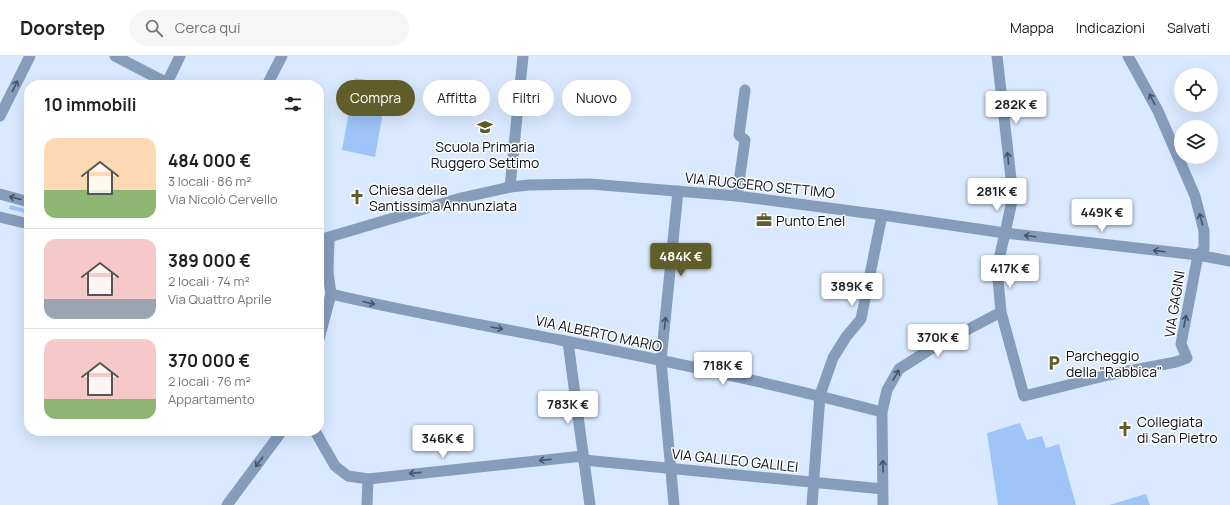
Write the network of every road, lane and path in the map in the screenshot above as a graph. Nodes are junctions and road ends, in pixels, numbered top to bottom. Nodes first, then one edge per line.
1 (30, 56) edge
2 (115, 56) edge
3 (180, 56) edge
4 (282, 56) edge
5 (523, 56) edge
6 (997, 56) edge
7 (1128, 56) edge
8 (160, 80) edge
9 (170, 80) edge
10 (270, 80) edge
11 (745, 90) dead end
12 (0, 116) edge
13 (510, 187) junction
14 (678, 191) junction
15 (0, 194) edge
16 (737, 196) junction
17 (24, 201) edge
18 (882, 214) junction
19 (0, 217) edge
20 (24, 223) edge
21 (1005, 233) junction
22 (324, 239) edge
23 (1198, 255) junction
24 (1230, 261) edge
25 (331, 294) junction
26 (1001, 312) junction
27 (324, 320) edge
28 (568, 342) junction
29 (661, 361) junction
30 (820, 395) junction
31 (882, 412) junction
32 (278, 436) edge
33 (318, 436) edge
34 (584, 458) junction
35 (671, 469) junction
36 (368, 479) junction
37 (814, 482) junction
38 (883, 489) junction
39 (227, 505) edge
40 (367, 505) edge
41 (590, 505) edge
42 (674, 505) edge
43 (812, 505) edge
44 (883, 505) edge

12 -> 1 street
2 - 8 street
3 - 9 street
4 - 10 street
5 - 13 street
21 -> 6 street
23 -> 7 street, VIA GAGINI
11 - 16 street
13 - 14 street, VIA RUGGERO SETTIMO
13 - 22 street, VIA RUGGERO SETTIMO
14 - 16 street, VIA RUGGERO SETTIMO
29 -> 14 street
17 -> 15 street
16 - 18 street, VIA RUGGERO SETTIMO
18 - 21 street, VIA RUGGERO SETTIMO
18 - 30 street
19 - 20 street
23 -> 21 street, VIA RUGGERO SETTIMO
21 - 26 street
22 - 25 street
23 - 24 street, VIA RUGGERO SETTIMO
26 -> 23 street, VIA GAGINI
25 - 27 street
25 -> 28 street, VIA ALBERTO MARIO
31 -> 26 street
28 - 29 street, VIA ALBERTO MARIO
28 - 34 street
29 - 30 street, VIA ALBERTO MARIO
29 - 35 street
30 - 31 street, VIA ALBERTO MARIO
30 - 37 street
38 -> 31 street
32 -> 39 street
33 - 36 street, VIA GALILEO GALILEI
34 - 35 street, VIA GALILEO GALILEI
34 -> 36 street, VIA GALILEO GALILEI
34 - 41 street
35 - 37 street, VIA GALILEO GALILEI
35 - 42 street
36 - 40 street
37 - 38 street, VIA GALILEO GALILEI
37 - 43 street
38 - 44 street

